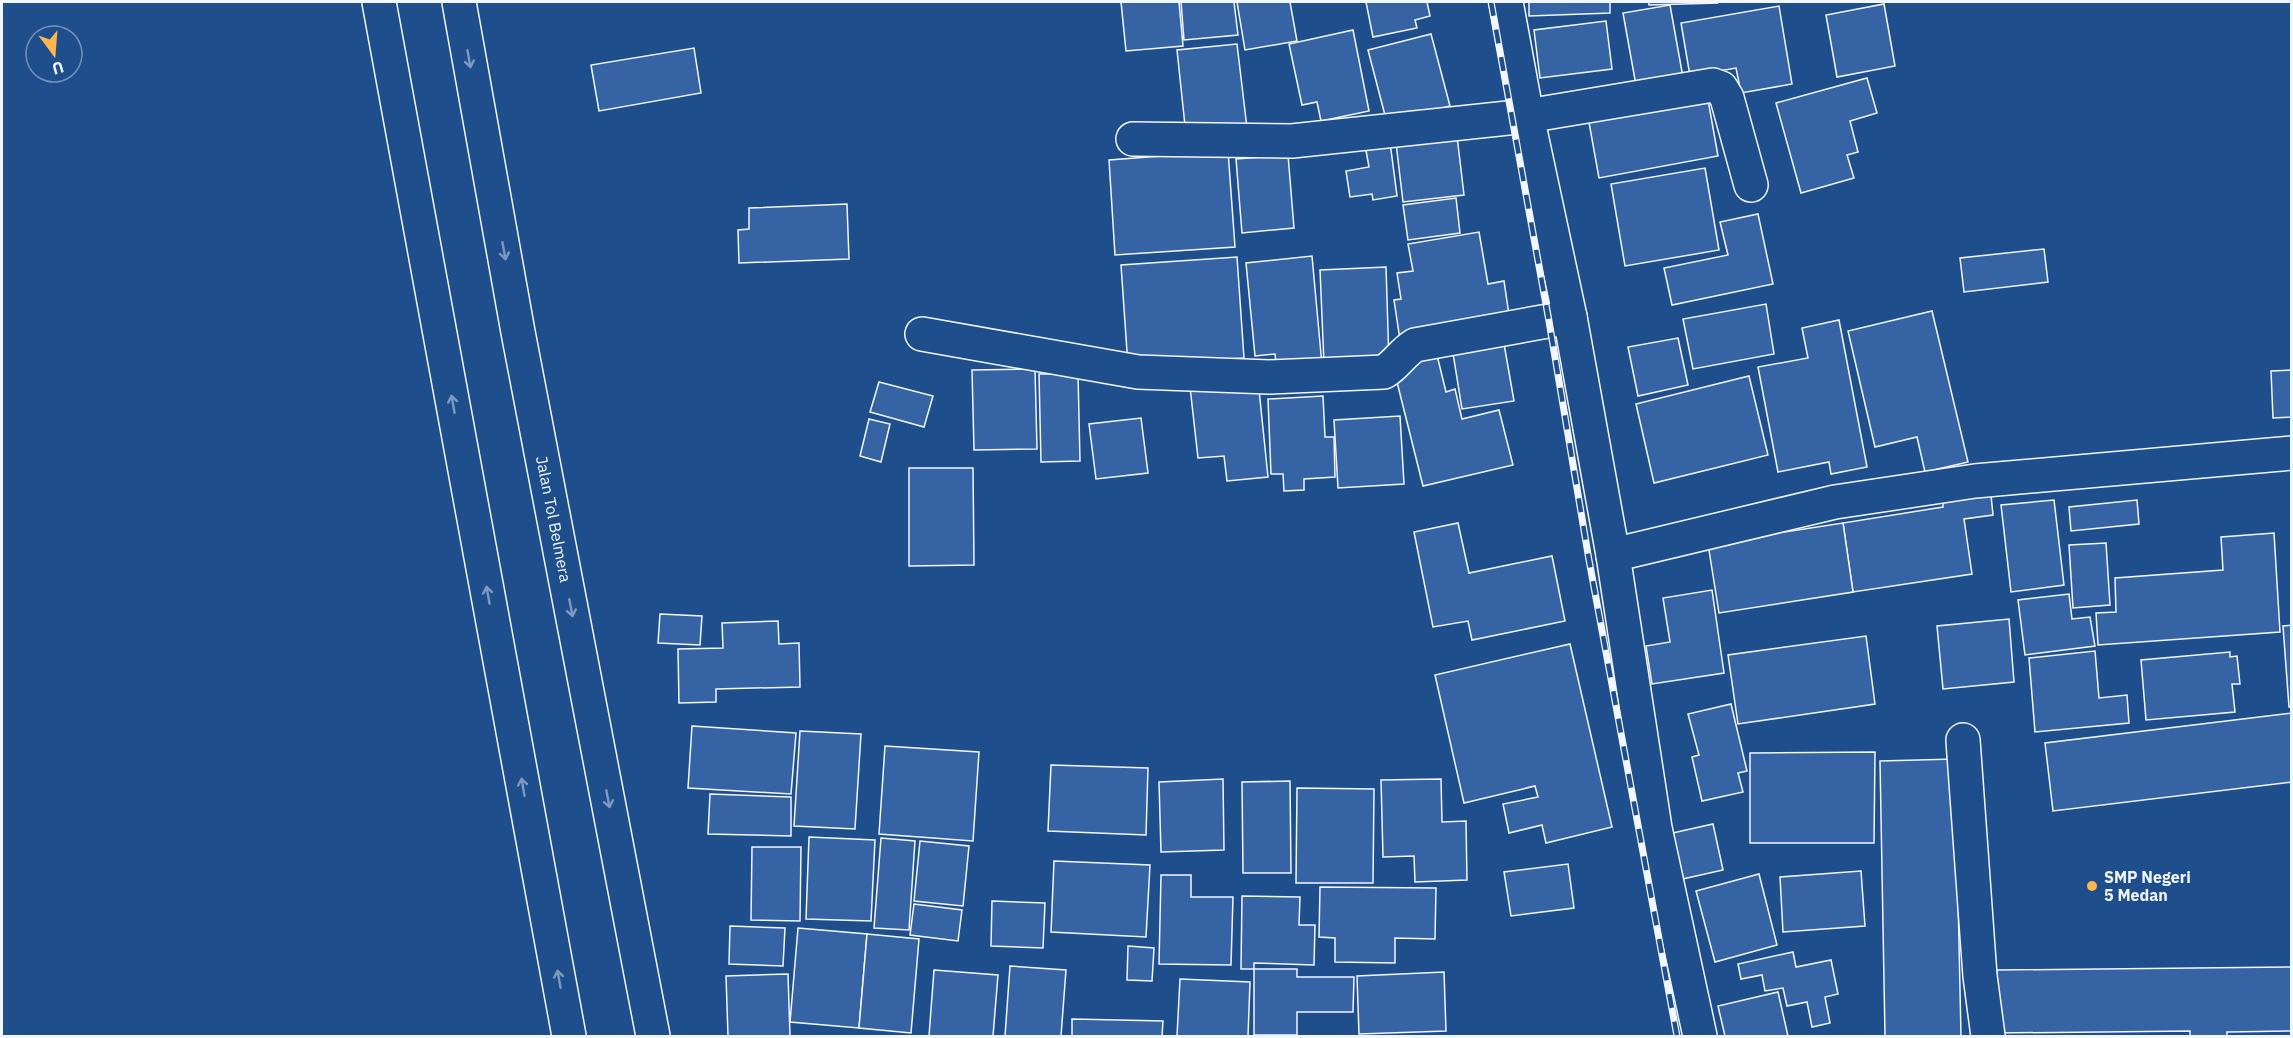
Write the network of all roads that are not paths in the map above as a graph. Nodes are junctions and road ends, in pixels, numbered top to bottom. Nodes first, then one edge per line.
1 (379, 2) edge
2 (459, 2) edge
3 (1506, 2) edge
4 (1527, 116) junction
5 (1133, 139) dead end
6 (1751, 185) dead end
7 (1570, 317) junction
8 (922, 334) dead end
9 (2292, 453) edge
10 (1613, 555) junction
11 (1963, 740) dead end
12 (569, 1036) edge
13 (653, 1036) edge
14 (1700, 1036) edge
15 (1989, 1036) edge

12 -> 1 main road
2 -> 13 main road, Jalan Tol Belmera
3 - 4 main road
4 - 5 main road
4 - 6 main road
4 - 7 main road
7 - 8 main road
7 - 10 main road
9 - 10 main road
10 - 14 main road
11 - 15 main road

